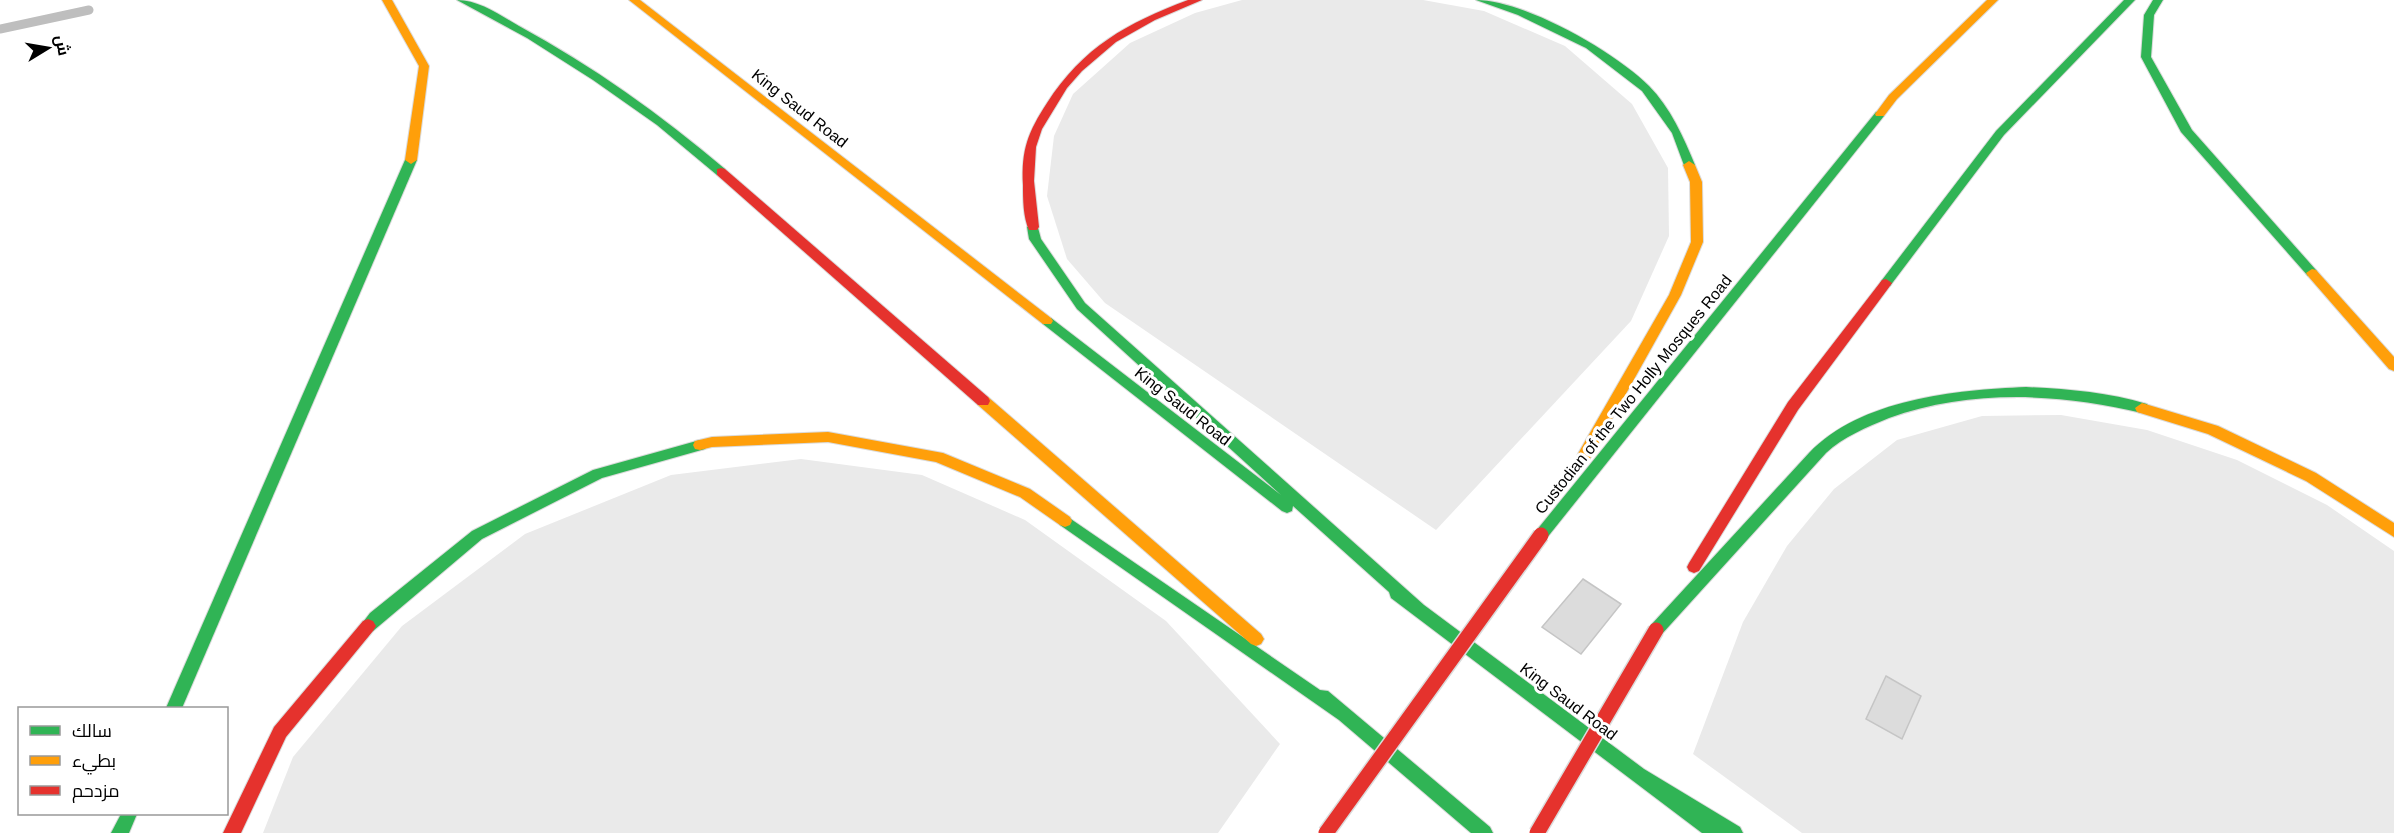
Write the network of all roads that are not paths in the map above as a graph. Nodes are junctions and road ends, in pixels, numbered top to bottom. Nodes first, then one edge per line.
1 (387, 0) edge
2 (462, 0) edge
3 (634, 0) edge
4 (1197, 0) edge
5 (1481, 0) edge
6 (1993, 0) edge
7 (2130, 0) edge
8 (2158, 0) edge
9 (89, 10) dead end
10 (0, 29) edge
11 (2394, 366) edge
12 (2394, 531) edge
13 (1541, 535) junction
14 (1418, 609) junction
15 (1656, 630) junction
16 (174, 707) edge
17 (1342, 714) junction
18 (1642, 776) junction
19 (128, 815) edge
20 (120, 833) edge
21 (232, 833) edge
22 (1326, 833) edge
23 (1484, 833) edge
24 (1537, 833) edge
25 (1716, 833) edge
26 (1734, 833) edge

1 - 16 main road
2 - 17 main road
3 - 14 main road, King Saud Road
4 - 14 main road
5 - 13 main road
6 - 13 main road, Custodian of the Two Holly Mosques Road
7 - 15 main road
8 - 11 main road
9 - 10 lane
12 - 15 main road
13 - 22 main road, Custodian of the Two Holly Mosques Road, bridge
14 - 18 main road, King Saud Road
15 - 24 main road, bridge
17 - 21 main road
17 - 23 main road
18 - 25 main road, King Saud Road
18 - 26 main road
19 - 20 main road

